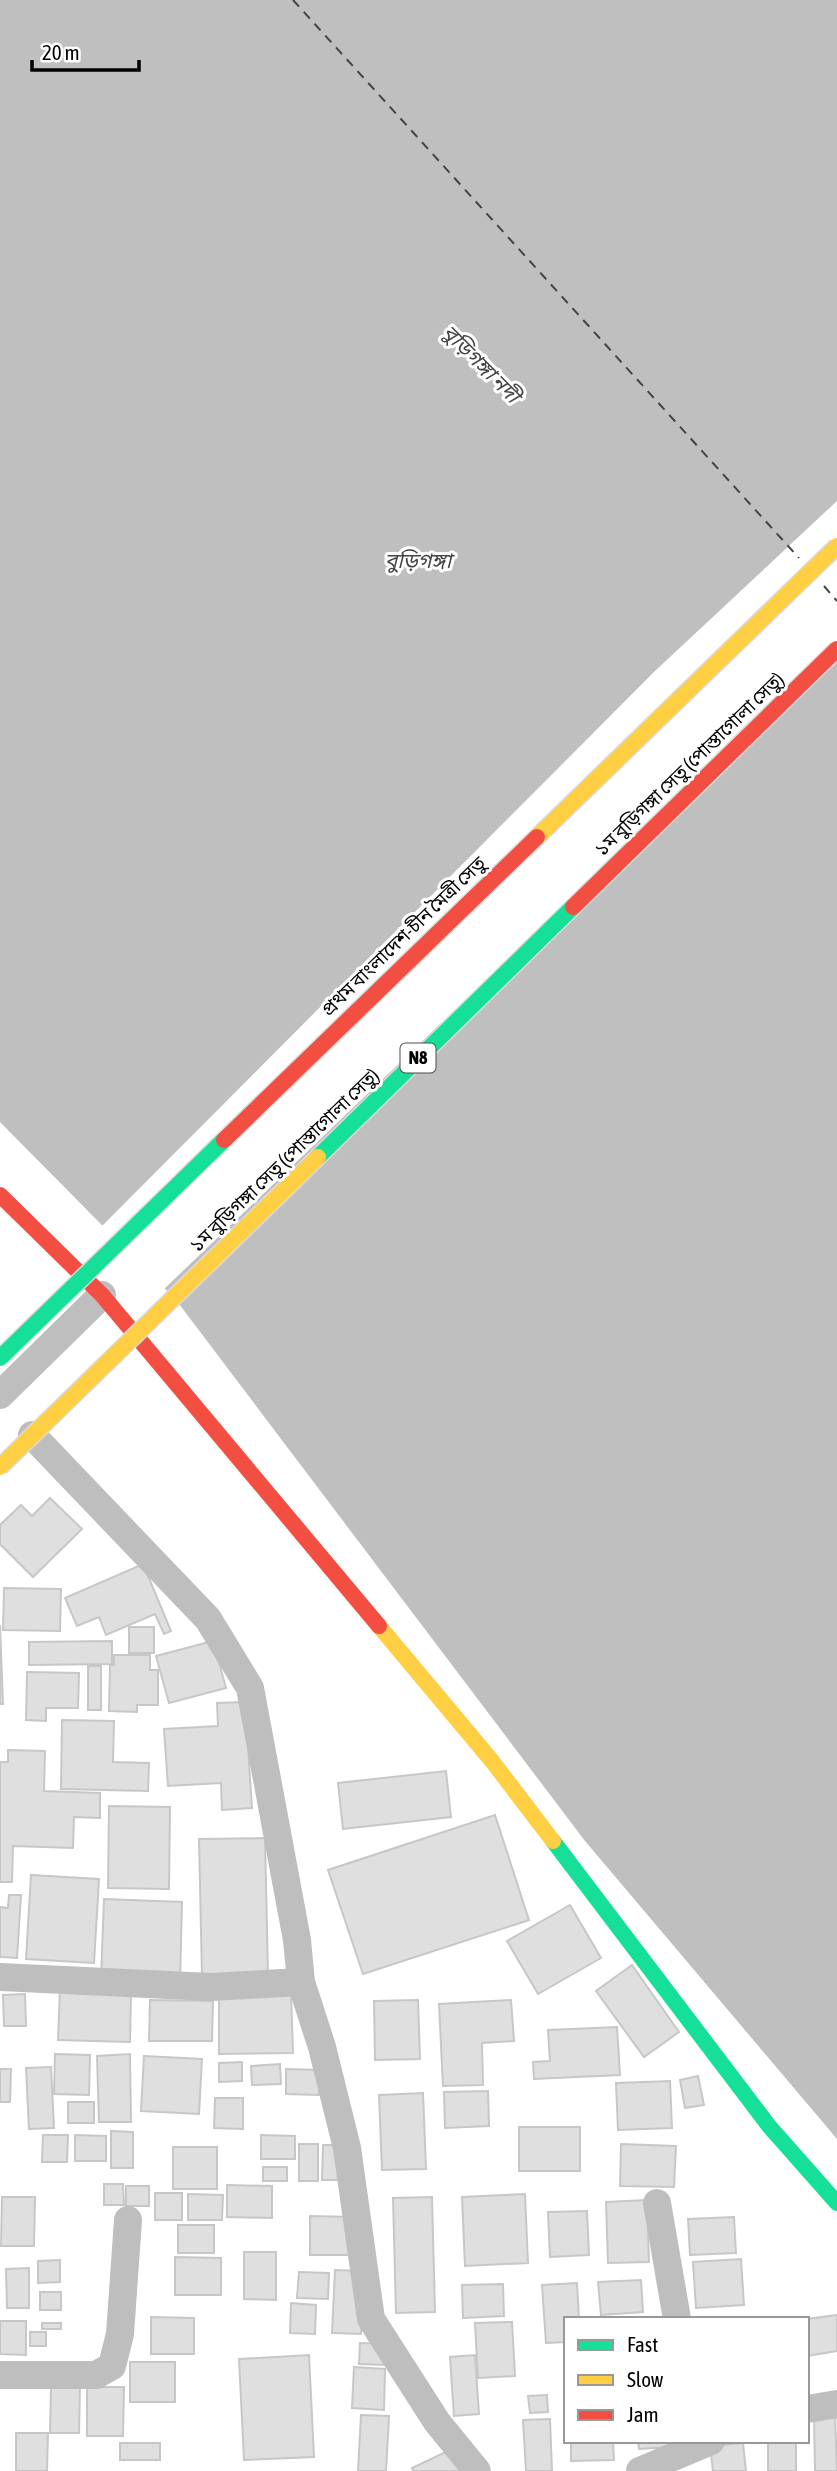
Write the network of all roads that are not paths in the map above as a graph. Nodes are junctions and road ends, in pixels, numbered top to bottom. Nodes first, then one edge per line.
1 (837, 546) edge
2 (837, 649) edge
3 (3, 1204) edge
4 (102, 1295) junction
5 (0, 1359) edge
6 (0, 1395) edge
7 (32, 1435) junction
8 (0, 1467) edge
9 (0, 1977) edge
10 (301, 1982) junction
11 (657, 2203) dead end
12 (837, 2203) edge
13 (128, 2220) dead end
14 (677, 2317) edge
15 (0, 2375) edge
16 (837, 2404) edge
17 (809, 2409) edge
18 (700, 2443) edge
19 (477, 2471) edge
20 (640, 2471) edge

1 - 5 main road, প্রথম বাংলাদেশ-চীন মৈত্রী সেতু, bridge
2 - 7 main road, ১ম বুড়িগঙ্গা সেতু (পোস্তাগোলা সেতু) / N8, bridge
3 - 4 main road
4 - 6 street
4 - 12 main road
7 - 8 main road, ১ম বুড়িগঙ্গা সেতু (পোস্তাগোলা সেতু) / N8, bridge
7 - 10 street
9 - 10 street
10 - 19 street
11 - 14 street
13 - 15 street
16 - 17 street
18 - 20 street

